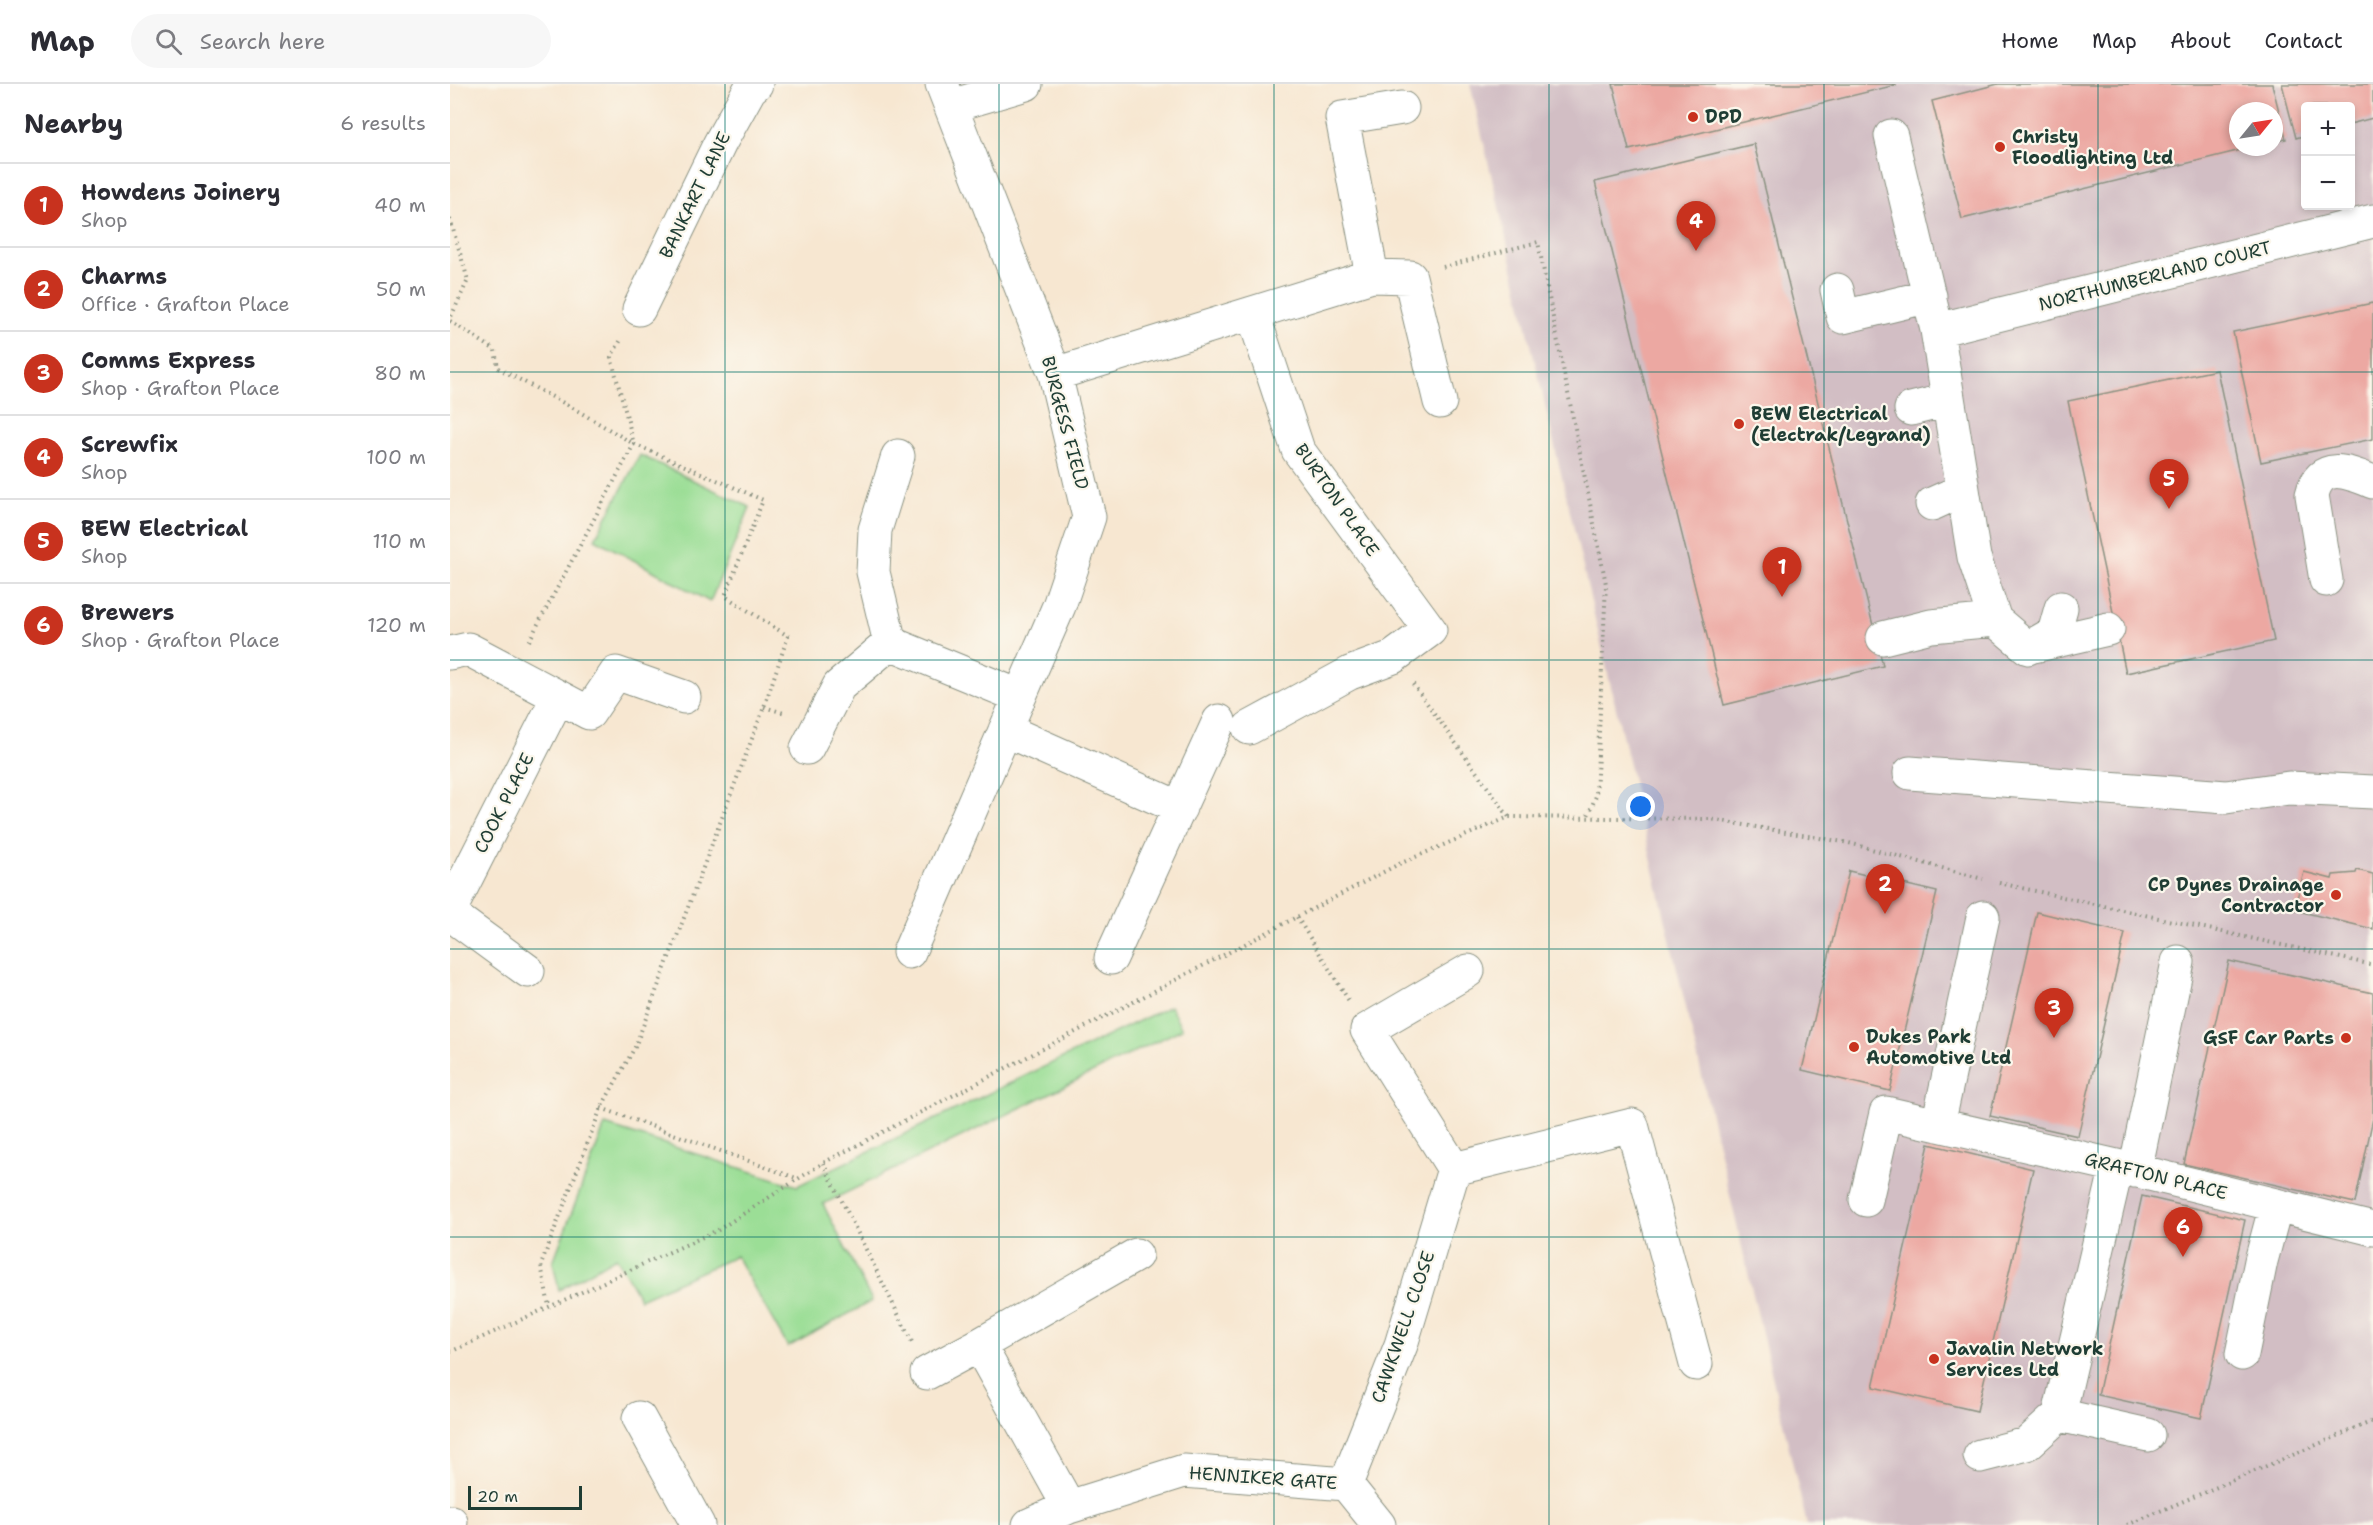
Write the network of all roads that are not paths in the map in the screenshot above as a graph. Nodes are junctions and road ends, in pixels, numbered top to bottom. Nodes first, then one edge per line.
1 (756, 84) edge
2 (1026, 84) edge
3 (947, 95) edge
4 (1402, 108) dead end
5 (1891, 136) dead end
6 (2373, 221) edge
7 (1372, 276) junction
8 (1837, 290) dead end
9 (1930, 296) junction
10 (639, 309) road end
11 (1253, 314) junction
12 (1937, 330) junction
13 (1055, 374) junction
14 (1948, 400) junction
15 (1440, 402) dead end
16 (1911, 409) dead end
17 (898, 456) dead end
18 (2373, 482) edge
19 (1963, 490) junction
20 (1932, 504) dead end
21 (2325, 580) dead end
22 (2061, 608) dead end
23 (1995, 620) junction
24 (2108, 629) dead end
25 (1882, 638) dead end
26 (890, 643) junction
27 (2028, 648) junction
28 (450, 653) edge
29 (1020, 696) junction
30 (558, 697) junction
31 (684, 697) dead end
32 (1005, 730) junction
33 (807, 748) dead end
34 (1910, 773) dead end
35 (2373, 792) edge
36 (1180, 808) junction
37 (450, 912) edge
38 (1983, 916) dead end
39 (909, 952) dead end
40 (1112, 957) dead end
41 (2178, 962) dead end
42 (528, 971) dead end
43 (1468, 971) dead end
44 (1938, 1125) junction
45 (2126, 1168) junction
46 (1454, 1169) junction
47 (1866, 1200) dead end
48 (2276, 1205) junction
49 (2373, 1229) edge
50 (1136, 1255) dead end
51 (979, 1345) junction
52 (2242, 1354) dead end
53 (1696, 1364) dead end
54 (927, 1373) road end
55 (2060, 1414) junction
56 (639, 1418) dead end
57 (2148, 1435) dead end
58 (1980, 1456) dead end
59 (1346, 1484) junction
60 (1069, 1507) junction
61 (698, 1525) edge
62 (1029, 1525) edge
63 (1379, 1525) edge

1 - 10 street, BANKART LANE
2 - 3 street
3 - 13 street, BURGESS FIELD
4 - 7 street
5 - 9 street
6 - 12 street, NORTHUMBERLAND COURT
7 - 11 street
7 - 15 street
8 - 9 street
9 - 12 street
11 - 13 street
11 - 36 street, BURTON PLACE
12 - 14 street
13 - 29 street, BURGESS FIELD
14 - 16 street
14 - 19 street
17 - 26 street
18 - 21 street
19 - 20 street
19 - 23 street
22 - 27 street
23 - 25 street
23 - 27 street
24 - 27 street
26 - 29 street
26 - 33 street
28 - 30 street
29 - 32 street, BURGESS FIELD
30 - 31 street
30 - 37 street, COOK PLACE
32 - 36 street
32 - 39 street, BURGESS FIELD
34 - 35 street
36 - 40 street
37 - 42 street, COOK PLACE
38 - 44 street
41 - 45 street
43 - 46 street
44 - 45 street, GRAFTON PLACE
44 - 47 street, GRAFTON PLACE
45 - 48 street, GRAFTON PLACE
45 - 55 street
46 - 53 street
46 - 59 street, CAWKWELL CLOSE
48 - 49 street, GRAFTON PLACE
48 - 52 street
50 - 51 street
51 - 54 street
51 - 60 street
55 - 57 street
55 - 58 street
56 - 61 street
59 - 60 street, HENNIKER GATE
59 - 63 street, HENNIKER GATE
60 - 62 street, HENNIKER GATE

